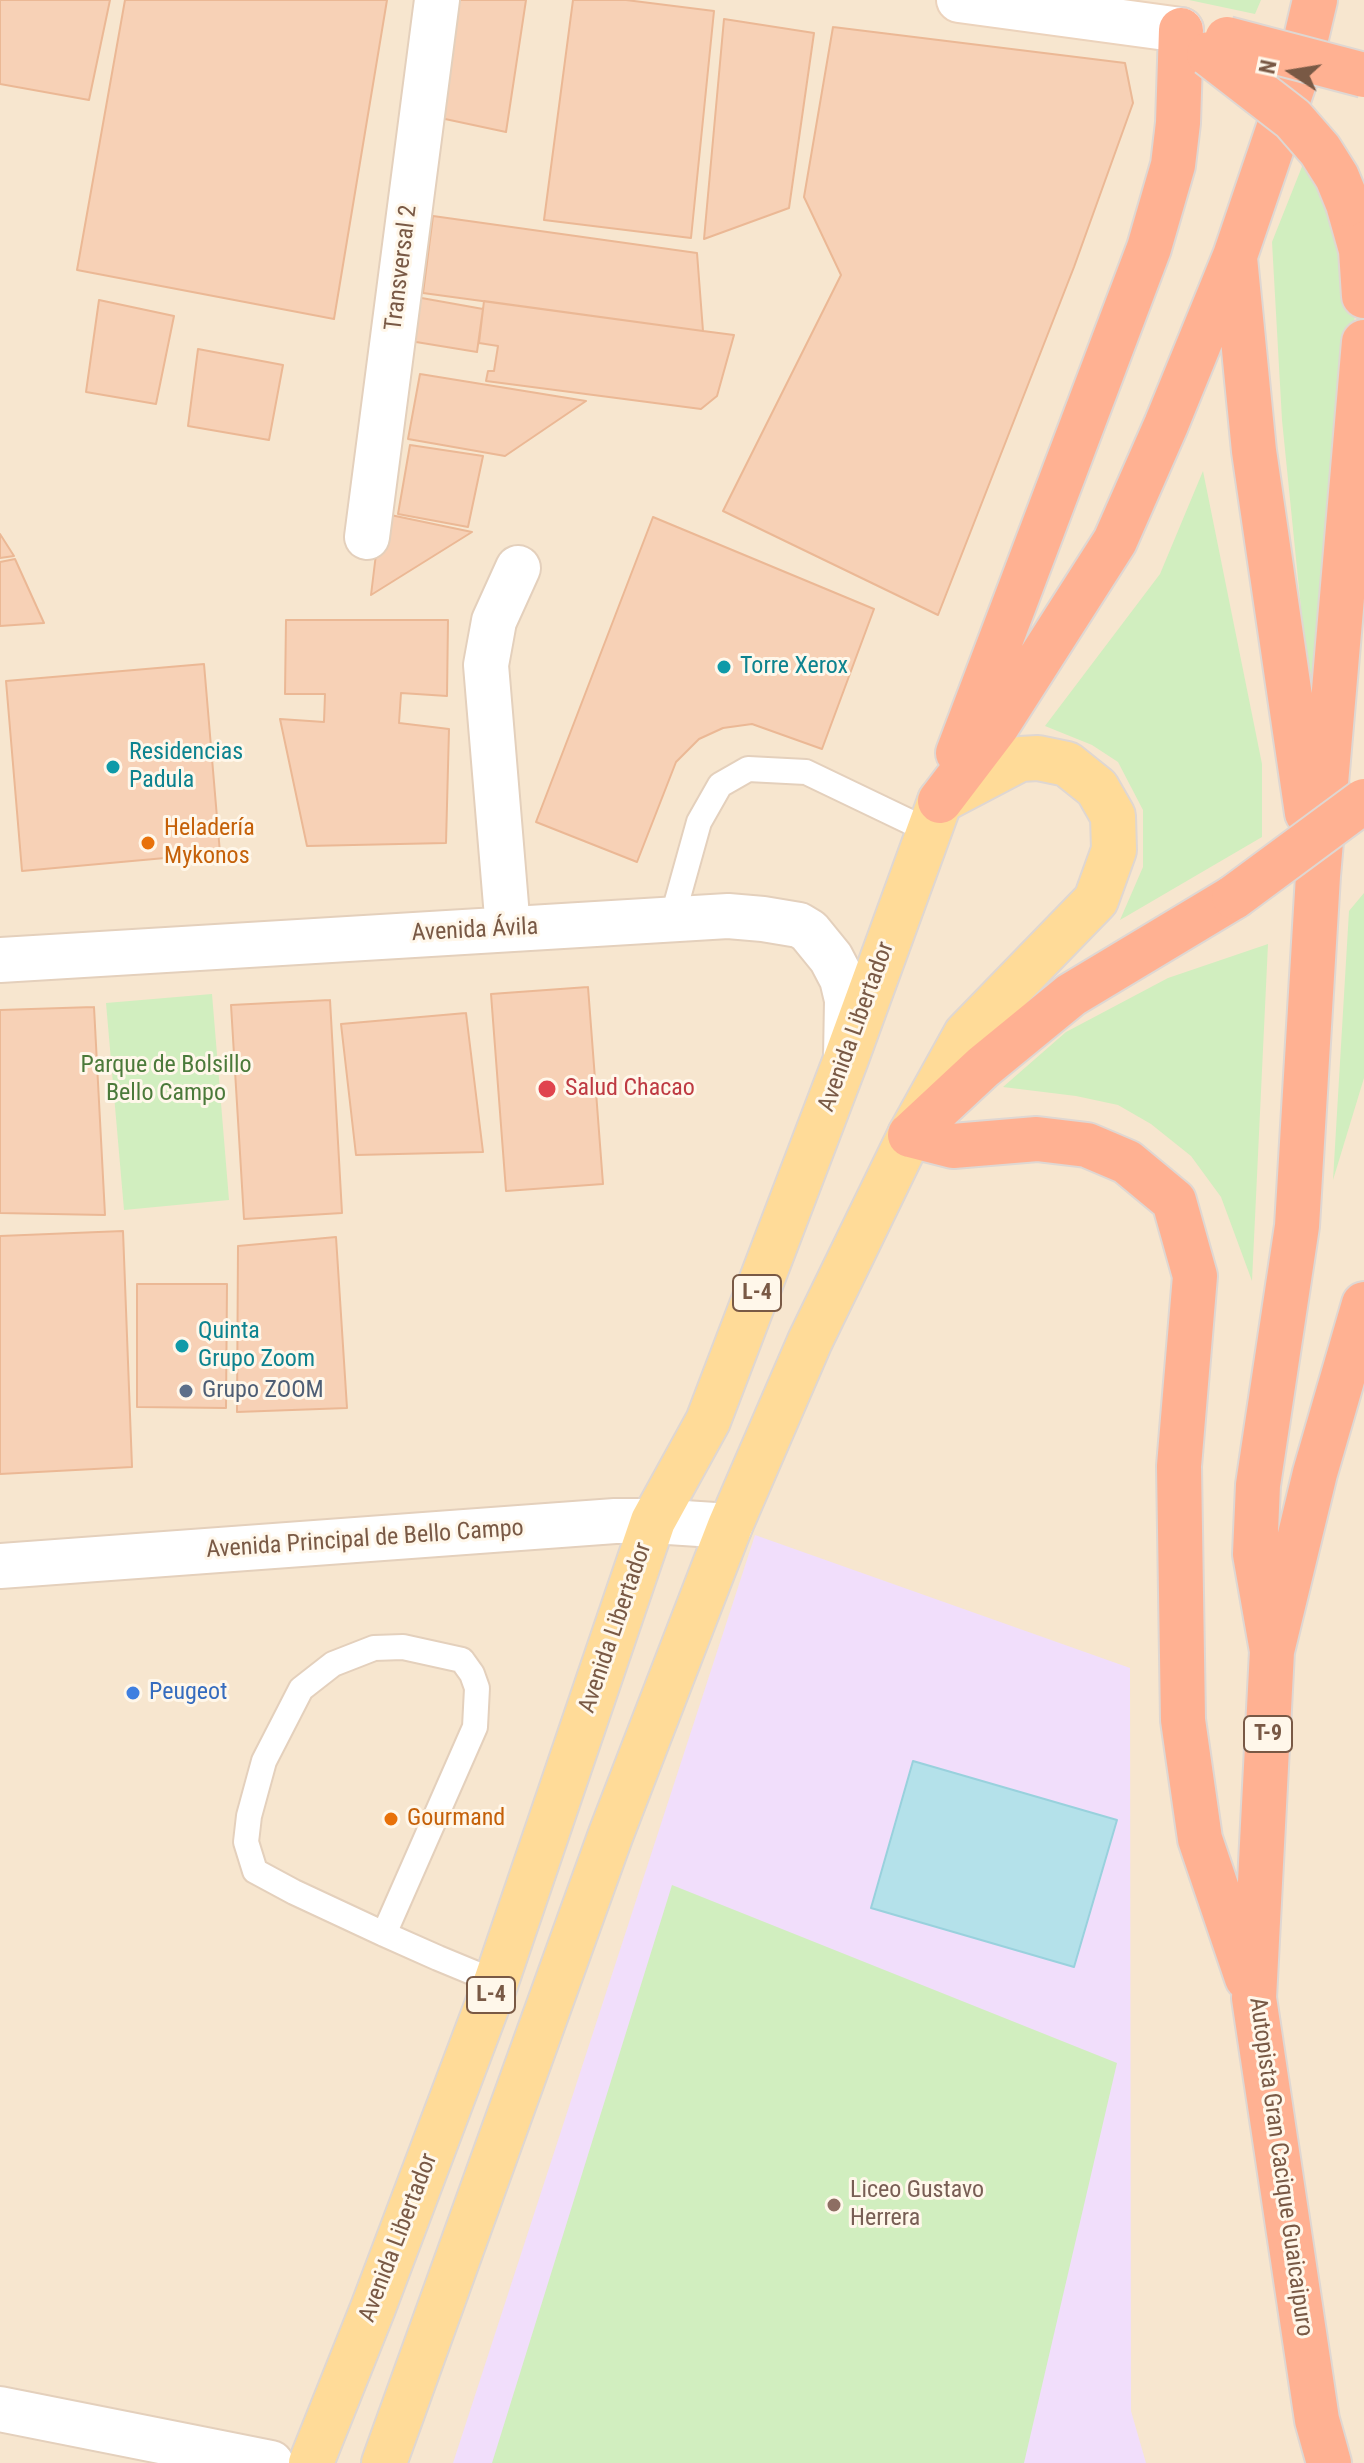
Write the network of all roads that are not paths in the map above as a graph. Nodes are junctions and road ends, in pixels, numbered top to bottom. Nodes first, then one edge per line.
1 (437, 0) edge
2 (959, 0) edge
3 (1315, 0) edge
4 (1332, 0) edge
5 (1051, 5) edge
6 (1206, 41) junction
7 (1299, 68) junction
8 (1364, 75) edge
9 (1235, 256) junction
10 (1364, 296) edge
11 (1364, 342) edge
12 (367, 537) dead end
13 (518, 568) dead end
14 (1364, 801) edge
15 (934, 816) junction
16 (1318, 876) junction
17 (672, 919) junction
18 (508, 929) junction
19 (0, 960) edge
20 (846, 1059) junction
21 (910, 1135) junction
22 (1364, 1304) edge
23 (653, 1521) junction
24 (730, 1526) junction
25 (0, 1566) edge
26 (1272, 1651) junction
27 (384, 1934) junction
28 (496, 1982) junction
29 (1254, 1998) junction
30 (0, 2409) edge
31 (271, 2463) edge
32 (311, 2463) edge
33 (384, 2463) edge
34 (1329, 2463) edge

1 - 12 street, Transversal 2
2 - 5 street
3 - 7 highway
4 - 7 highway
5 - 6 street
6 - 8 highway, bridge
6 - 10 highway, bridge
6 - 15 highway
7 - 9 highway
9 - 15 highway
9 - 16 highway
11 - 16 highway
13 - 18 street
14 - 21 highway, bridge
15 - 17 lane
15 - 20 main road, Avenida Libertador / L-4
15 - 21 main road
16 - 26 highway
17 - 18 street, Avenida Ávila
17 - 20 street, Avenida Ávila
18 - 19 street, Avenida Ávila
20 - 23 main road, Avenida Libertador / L-4
21 - 24 main road, L-4
21 - 29 highway
22 - 26 highway, Autopista Gran Cacique Guaicaipuro / T-9
23 - 24 street, Avenida Principal de Bello Campo
23 - 25 street, Avenida Principal de Bello Campo
23 - 28 main road, Avenida Libertador / L-4
24 - 33 main road, L-4
26 - 29 highway, Autopista Gran Cacique Guaicaipuro / T-9
27 - 27 lane
27 - 28 lane
28 - 32 main road, Avenida Libertador / L-4
29 - 34 highway, Autopista Gran Cacique Guaicaipuro / T-9
30 - 31 street

